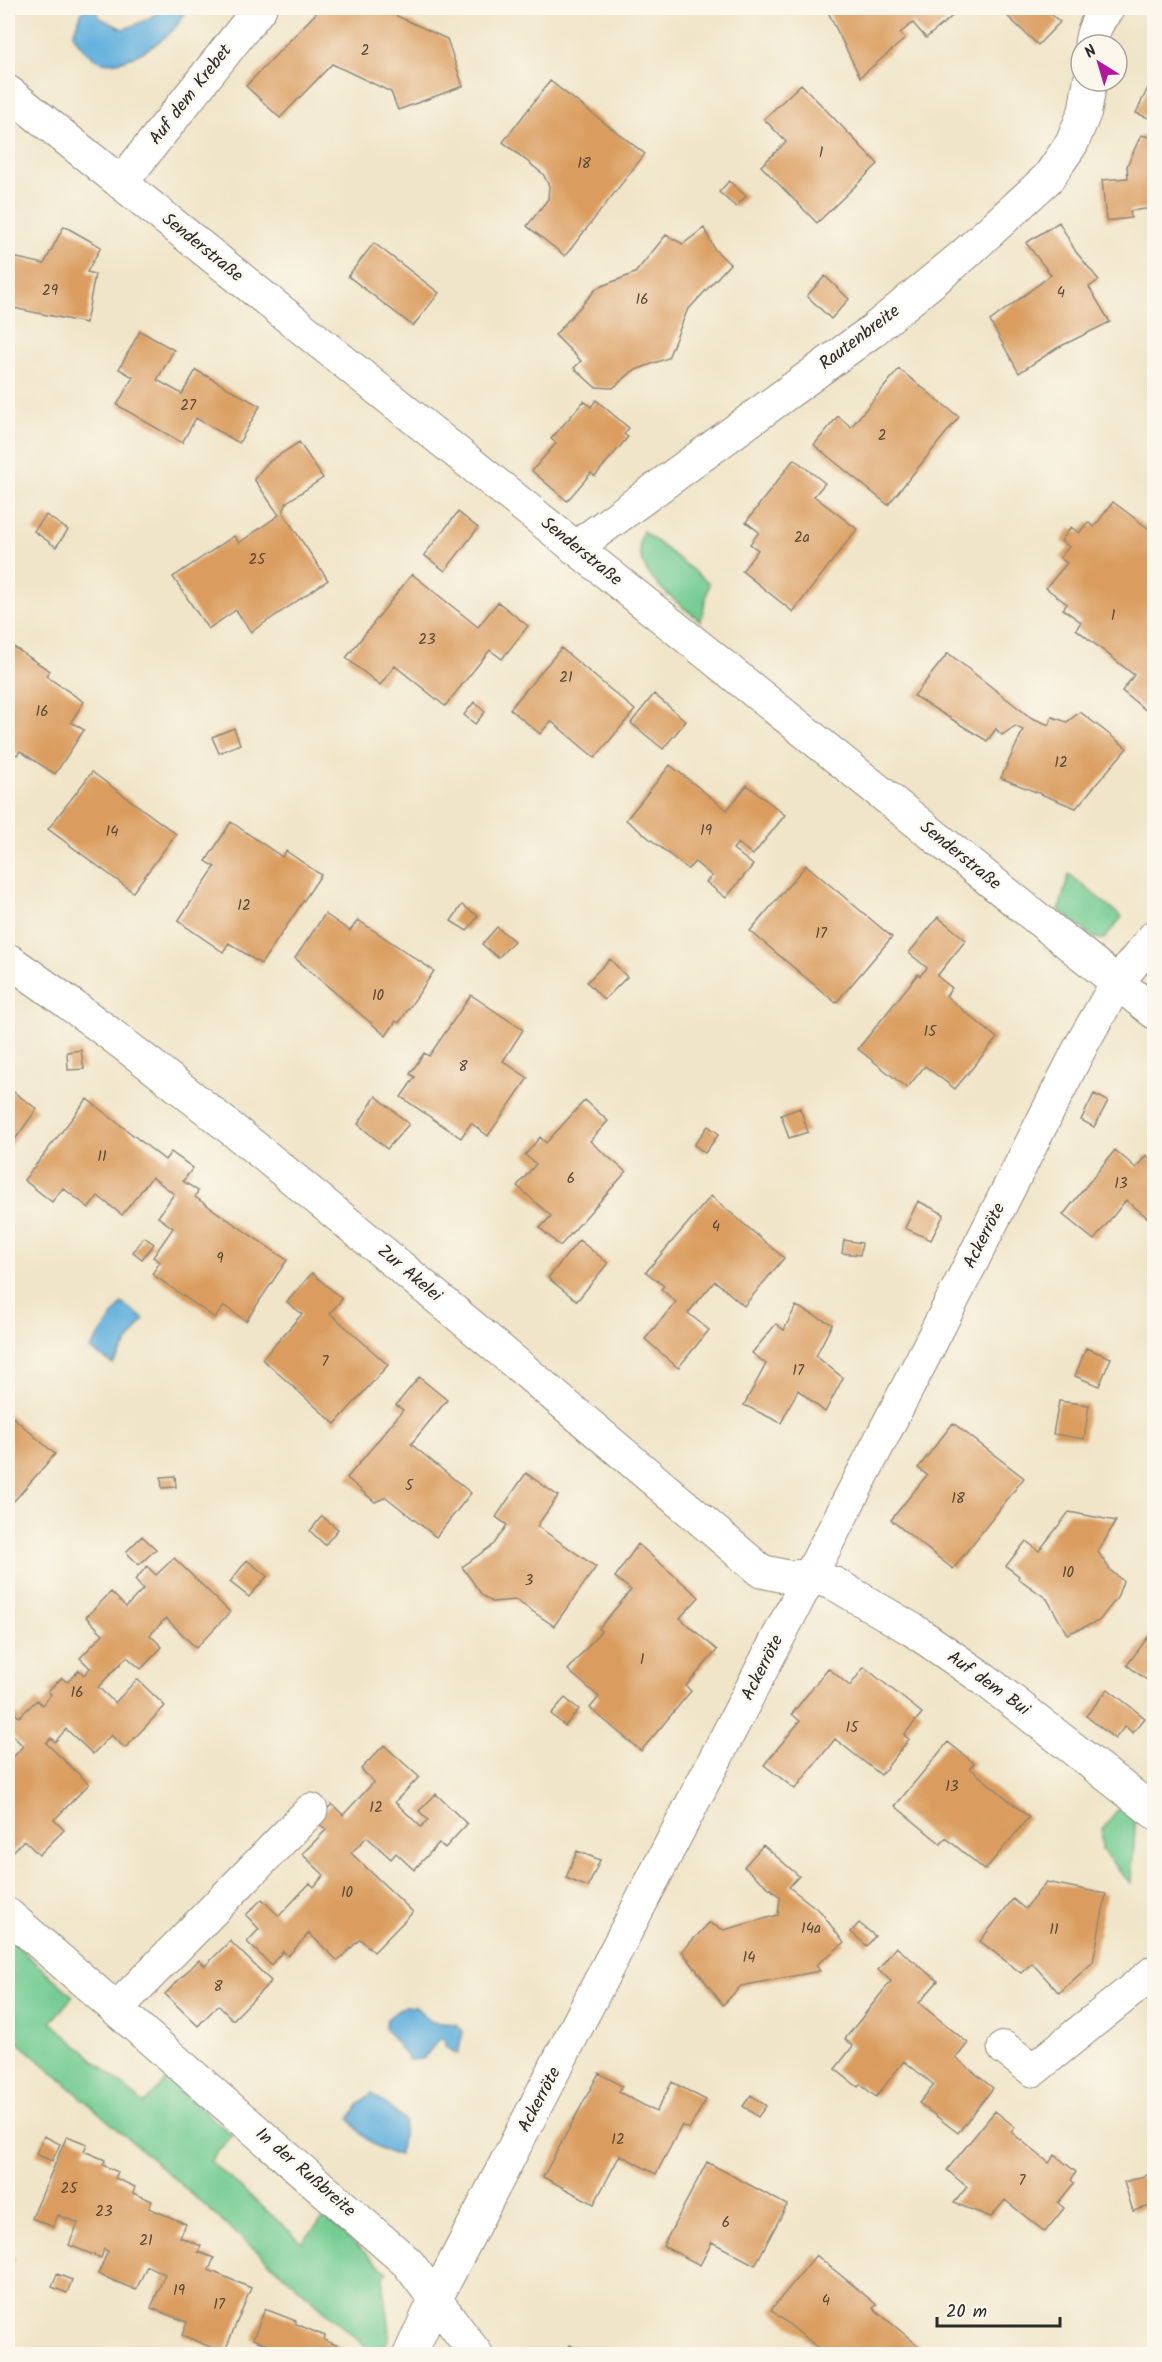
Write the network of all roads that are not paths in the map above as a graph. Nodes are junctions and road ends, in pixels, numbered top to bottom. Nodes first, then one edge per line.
1 (260, 8) edge
2 (1108, 8) edge
3 (1093, 33) edge
4 (8, 92) edge
5 (1088, 93) edge
6 (121, 183) junction
7 (575, 548) junction
8 (1155, 937) edge
9 (8, 960) edge
10 (1117, 983) junction
11 (1155, 1012) edge
12 (810, 1576) junction
13 (311, 1810) dead end
14 (1155, 1812) edge
15 (8, 1915) edge
16 (1155, 1972) edge
17 (116, 2009) junction
18 (1004, 2048) dead end
19 (435, 2300) junction
20 (410, 2355) edge
21 (476, 2355) edge

1 - 6 street, Auf dem Krebet
2 - 3 street
4 - 6 street, Senderstraße
5 - 7 street, Rautenbreite
6 - 7 street, Senderstraße
7 - 10 street, Senderstraße
8 - 10 street, Ackerröte
9 - 12 street, Zur Akelei
10 - 11 street, Senderstraße
10 - 12 street, Ackerröte
12 - 14 street, Auf dem Bui
12 - 19 street, Ackerröte
13 - 17 street
15 - 17 street, In der Rußbreite
16 - 18 street
17 - 19 street, In der Rußbreite
19 - 20 street, Ackerröte
19 - 21 street, In der Rußbreite

